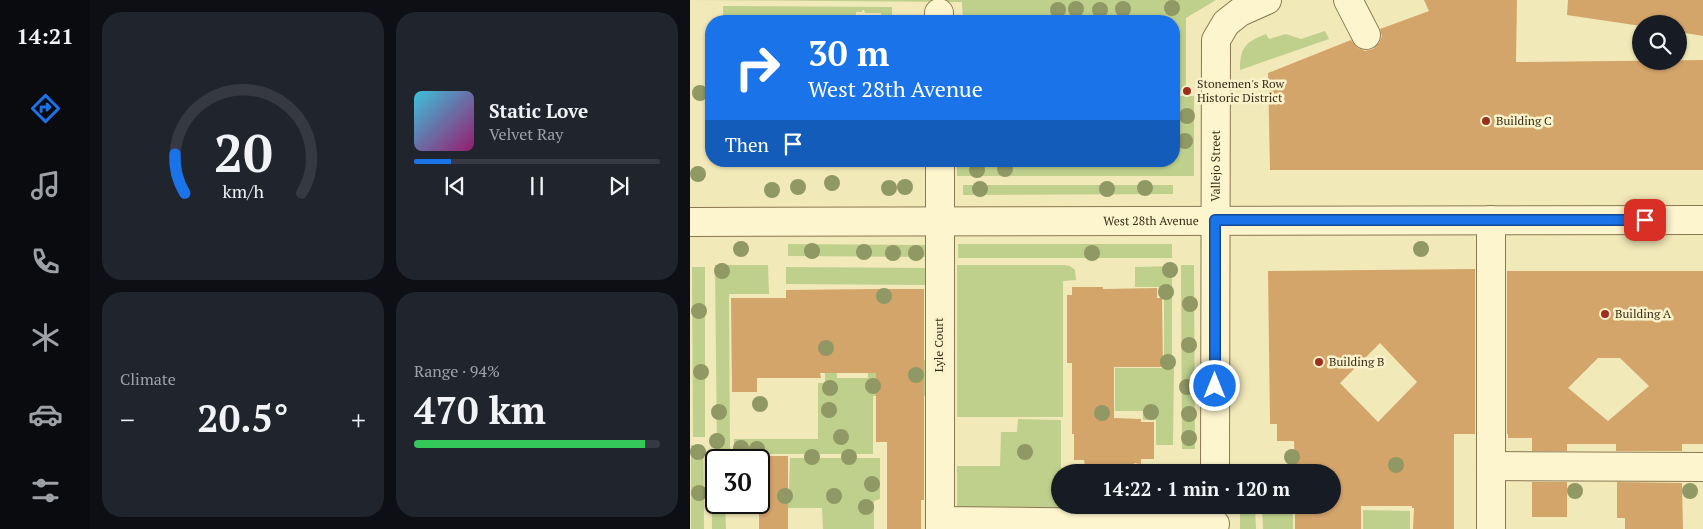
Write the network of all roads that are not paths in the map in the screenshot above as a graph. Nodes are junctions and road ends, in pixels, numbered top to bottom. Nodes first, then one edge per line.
1 (1267, 0) edge
2 (1348, 0) edge
3 (1366, 35) dead end
4 (940, 167) edge
5 (1215, 220) junction
6 (1491, 220) junction
7 (1703, 220) edge
8 (939, 221) junction
9 (690, 222) edge
10 (1215, 464) edge
11 (1491, 466) junction
12 (1703, 467) edge
13 (1215, 519) edge
14 (940, 525) edge
15 (1491, 529) edge

1 - 5 street, Vallejo Street
2 - 3 street
4 - 8 street, Lyle Court
5 - 6 street, West 28th Avenue
5 - 8 street, West 28th Avenue
5 - 10 street, Vallejo Street
6 - 7 street, West 28th Avenue
6 - 11 street
8 - 9 street, West 28th Avenue
8 - 14 street, Lyle Court
11 - 12 street
11 - 15 street
13 - 14 street

